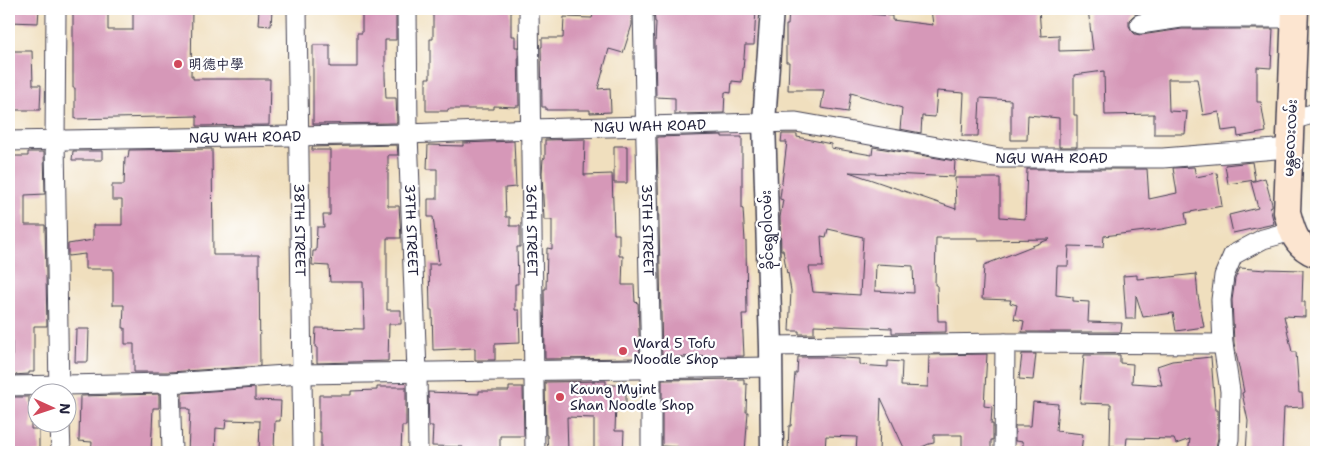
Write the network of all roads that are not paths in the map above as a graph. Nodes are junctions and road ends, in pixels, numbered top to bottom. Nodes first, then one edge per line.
1 (56, 9) edge
2 (297, 9) edge
3 (407, 9) edge
4 (529, 9) edge
5 (643, 9) edge
6 (772, 9) edge
7 (1295, 13) edge
8 (1140, 24) dead end
9 (1316, 113) edge
10 (1291, 120) junction
11 (764, 122) junction
12 (645, 127) junction
13 (531, 129) junction
14 (408, 134) junction
15 (298, 136) junction
16 (9, 141) edge
17 (55, 141) junction
18 (1289, 148) junction
19 (1292, 231) junction
20 (1316, 254) edge
21 (1005, 343) junction
22 (1223, 344) junction
23 (771, 356) junction
24 (651, 368) junction
25 (534, 370) junction
26 (417, 372) junction
27 (301, 374) junction
28 (170, 383) junction
29 (59, 384) edge
30 (9, 386) edge
31 (28, 388) edge
32 (78, 389) edge
33 (60, 434) edge
34 (61, 452) edge
35 (172, 452) edge
36 (303, 452) edge
37 (418, 452) edge
38 (535, 452) edge
39 (650, 452) edge
40 (772, 452) edge
41 (1004, 452) edge
42 (1226, 452) edge

1 - 17 street
2 - 15 street, 38TH STREET
3 - 14 street, 37TH STREET
4 - 13 street, 36TH STREET
5 - 12 street, 35TH STREET
6 - 11 street, ခိုင်ရွှေဝါလမ်း
7 - 8 street
7 - 10 main road, မန္တလေးလမ်း
9 - 10 street
10 - 18 main road, မန္တလေးလမ်း
11 - 12 street, NGU WAH ROAD
11 - 18 street, NGU WAH ROAD
11 - 23 street, ခိုင်ရွှေဝါလမ်း
12 - 13 street, NGU WAH ROAD
12 - 24 street, 35TH STREET
13 - 14 street, NGU WAH ROAD
13 - 25 street, 36TH STREET
14 - 15 street, NGU WAH ROAD
14 - 26 street, 37TH STREET
15 - 17 street, NGU WAH ROAD
15 - 27 street, 38TH STREET
16 - 17 street, NGU WAH ROAD
17 - 29 street
18 - 19 main road, မန္တလေးလမ်း
19 - 20 main road
19 - 22 street
21 - 22 street
21 - 23 street
21 - 41 street
22 - 42 street
23 - 24 street
23 - 40 street, ခိုင်ရွှေဝါလမ်း
24 - 25 street
24 - 39 street, 35TH STREET
25 - 26 street
25 - 38 street, 36TH STREET
26 - 27 street
26 - 37 street, 37TH STREET
27 - 28 street
27 - 36 street, 38TH STREET
28 - 32 street
28 - 35 street
30 - 31 street
33 - 34 street

